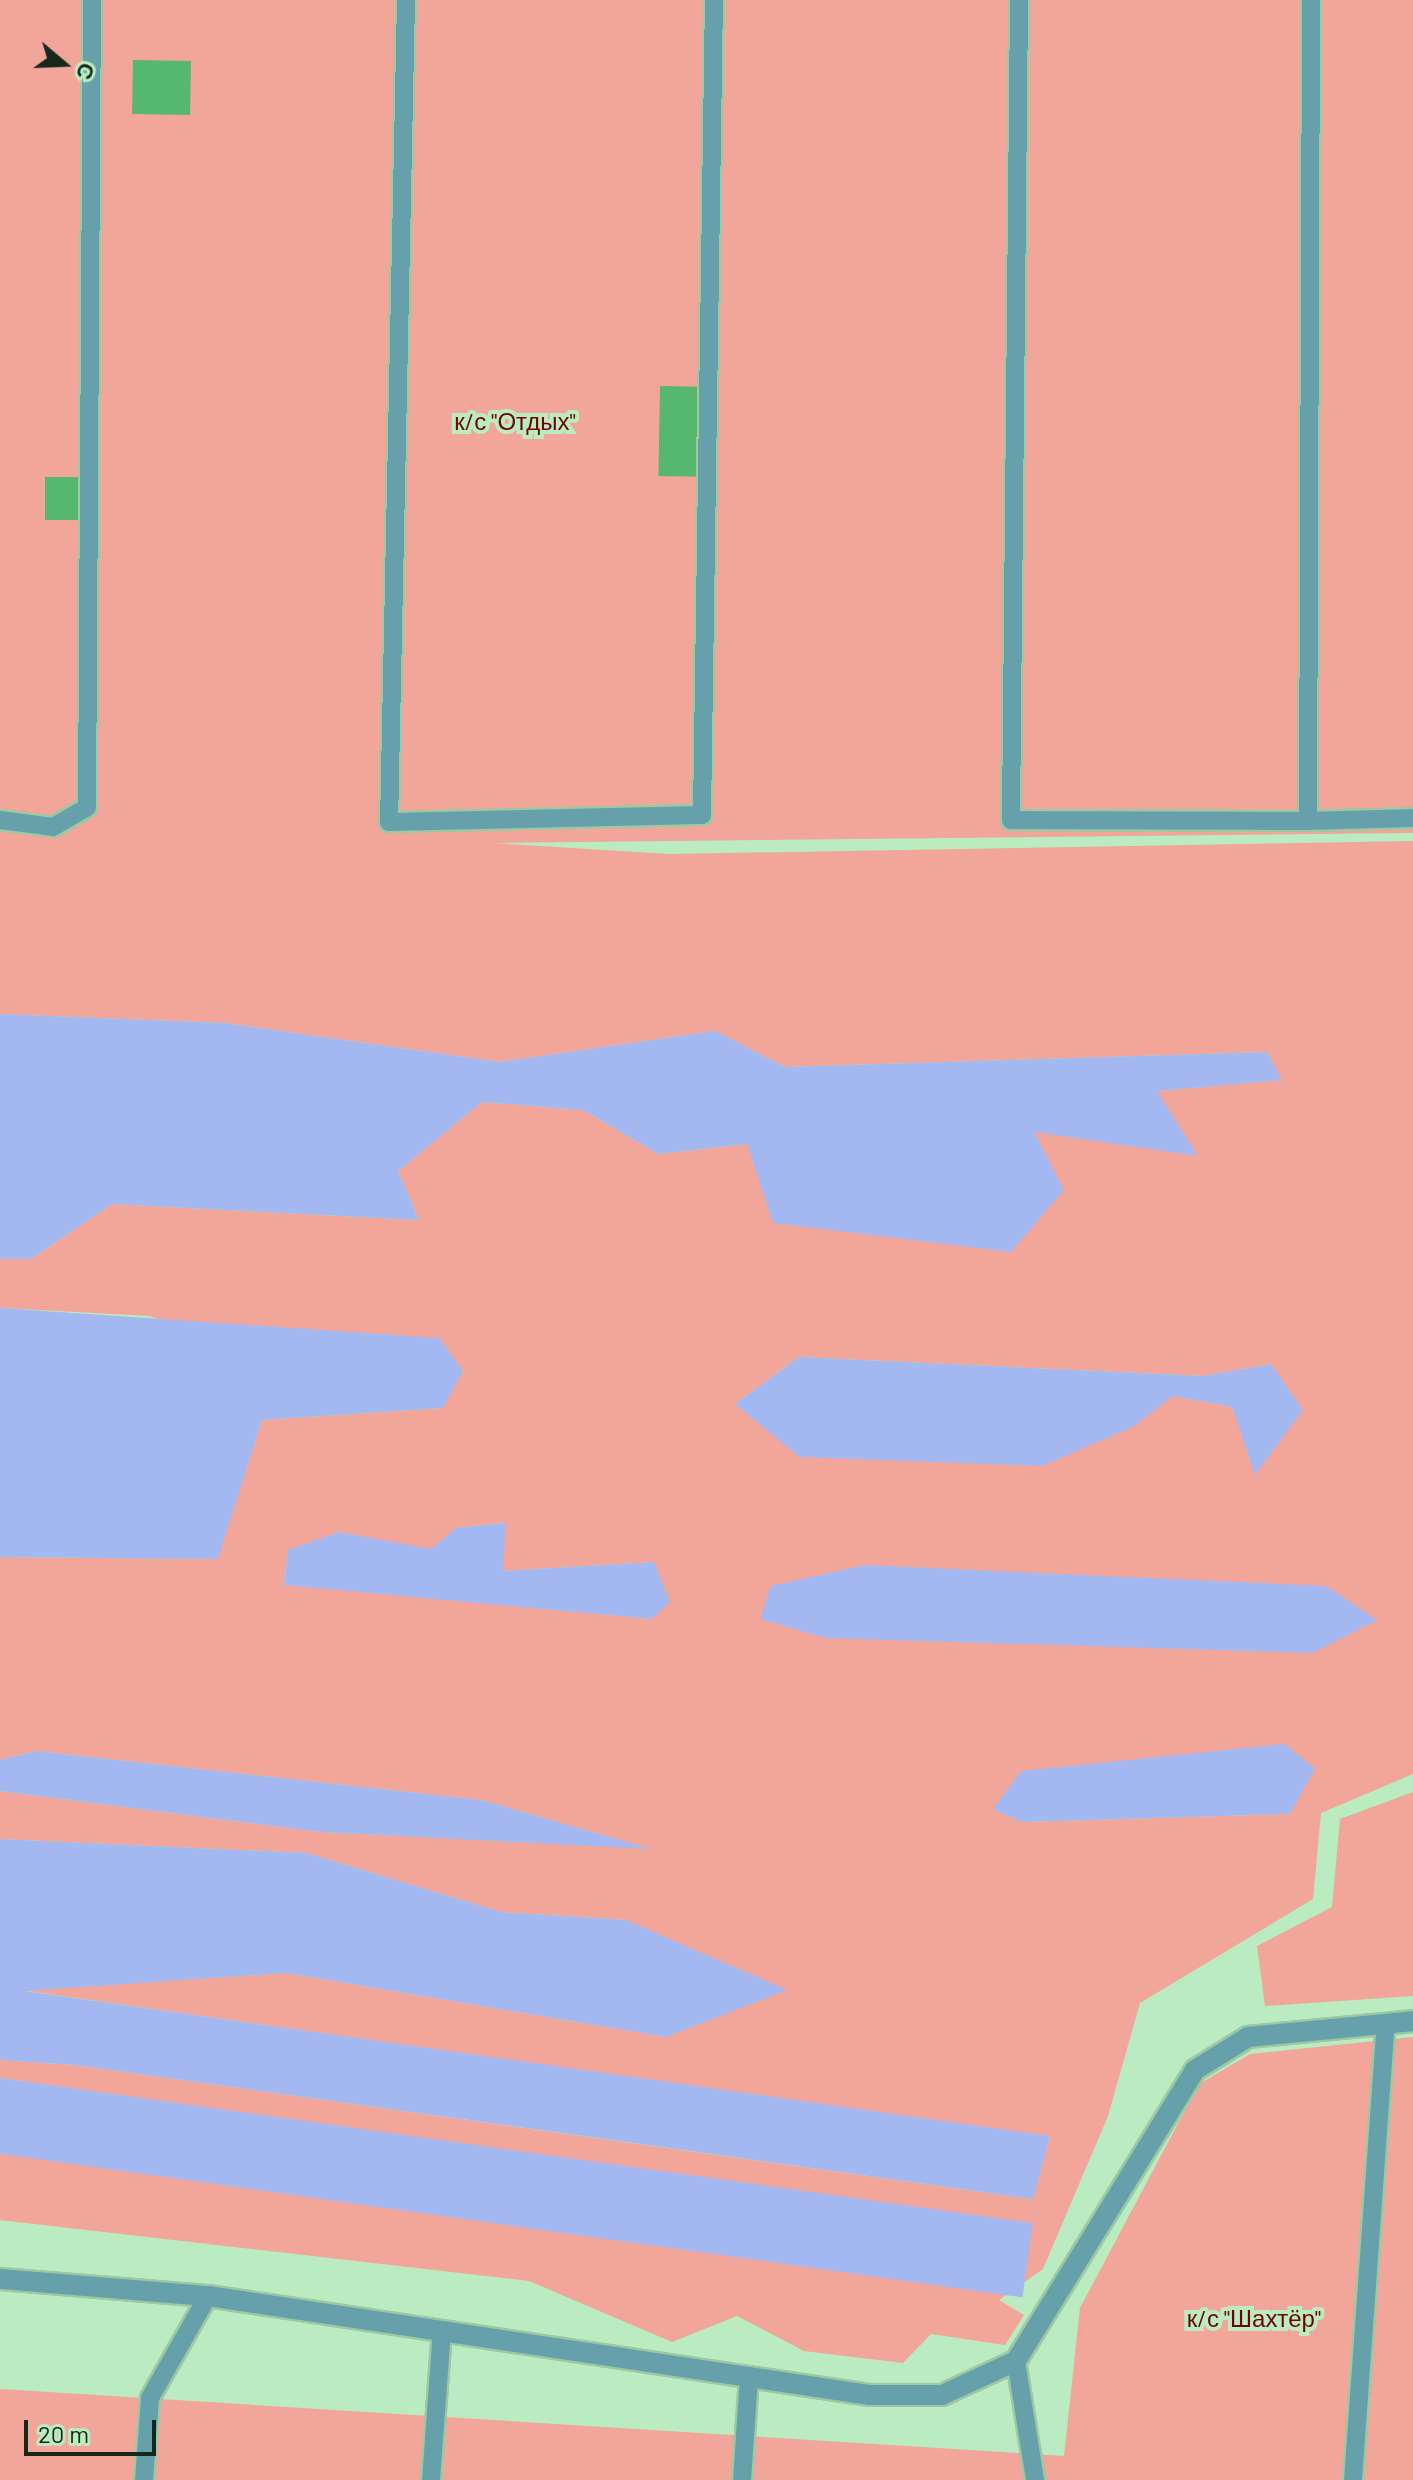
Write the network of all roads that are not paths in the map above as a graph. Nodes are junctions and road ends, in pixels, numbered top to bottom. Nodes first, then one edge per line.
1 (92, 0) edge
2 (406, 0) edge
3 (714, 0) edge
4 (1019, 0) edge
5 (1311, 0) edge
6 (1413, 818) edge
7 (0, 820) edge
8 (1308, 821) junction
9 (1413, 2021) edge
10 (1386, 2024) junction
11 (0, 2279) edge
12 (208, 2296) junction
13 (442, 2330) junction
14 (1016, 2361) junction
15 (749, 2376) junction
16 (144, 2480) edge
17 (431, 2480) edge
18 (742, 2480) edge
19 (1035, 2480) edge
20 (1353, 2480) edge

1 - 7 lane
2 - 3 lane
4 - 8 lane
5 - 8 lane
6 - 8 lane
9 - 10 street
10 - 14 street
10 - 20 lane
11 - 12 street
12 - 13 street
12 - 16 lane
13 - 15 street
13 - 17 lane
14 - 15 street
14 - 19 lane
15 - 18 lane

